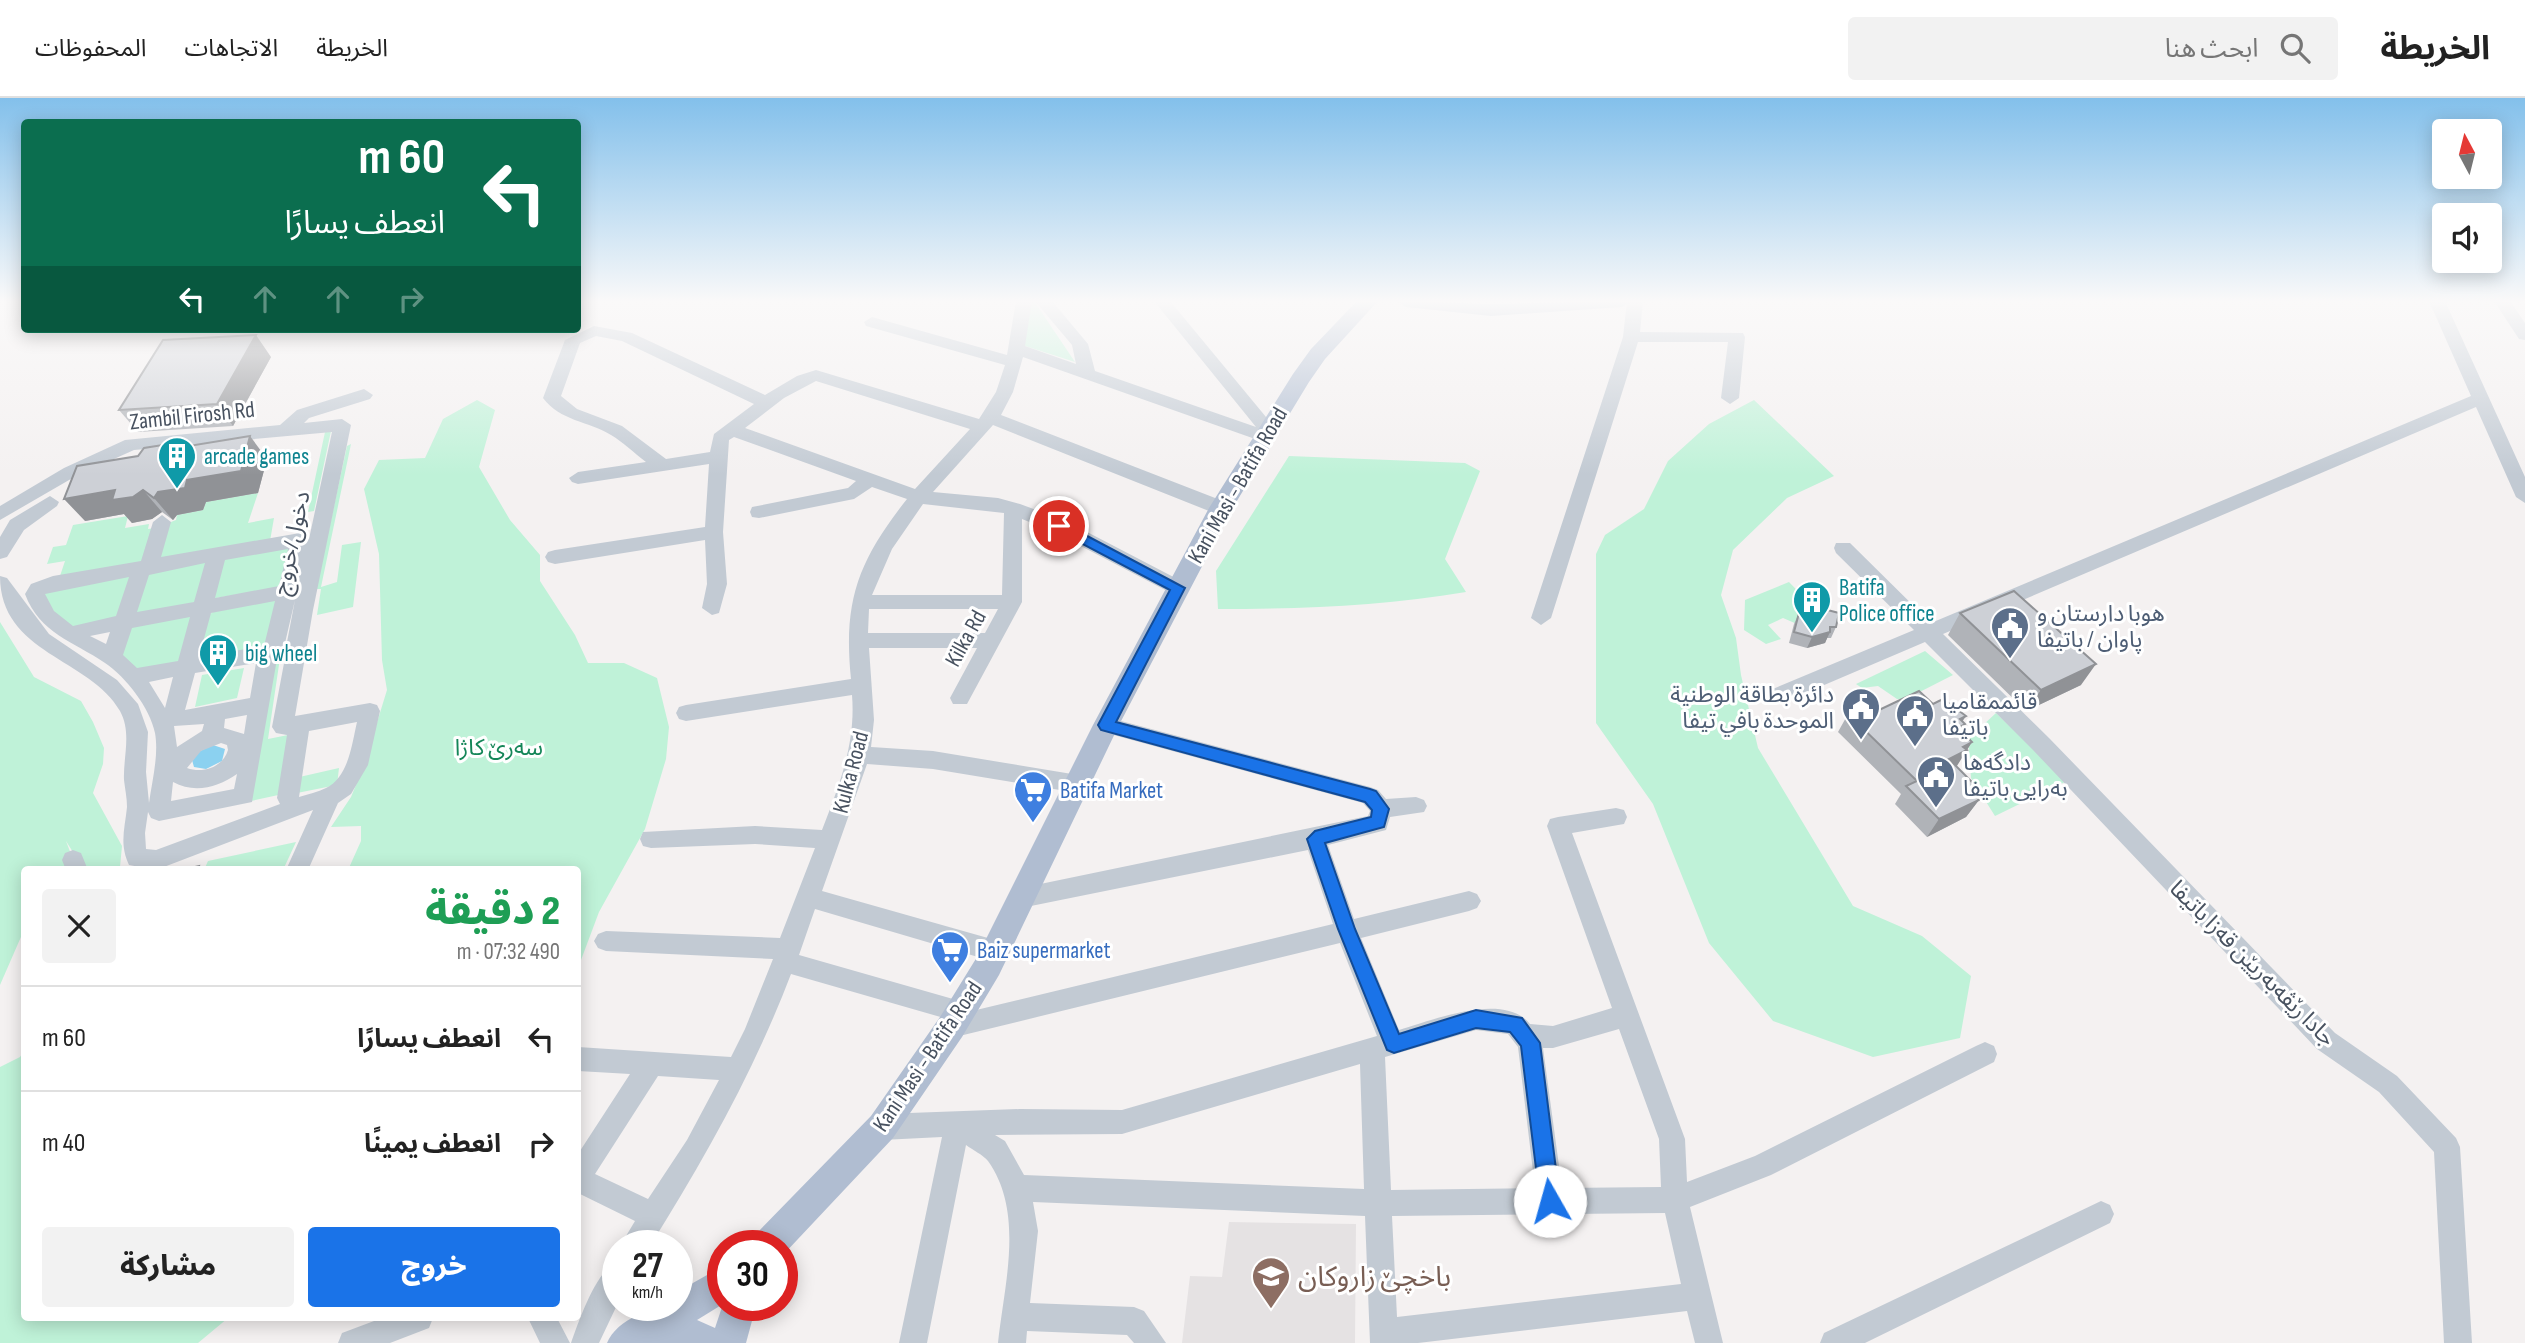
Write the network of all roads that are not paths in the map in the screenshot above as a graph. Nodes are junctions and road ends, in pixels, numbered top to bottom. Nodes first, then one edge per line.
1 (566, 359) edge
2 (673, 359) edge
3 (1014, 359) edge
4 (1027, 359) edge
5 (1084, 359) edge
6 (1208, 359) edge
7 (1315, 359) edge
8 (1624, 359) edge
9 (1734, 359) edge
10 (2462, 359) edge
11 (1087, 374) junction
12 (364, 395) dead end
13 (1730, 398) dead end
14 (2479, 400) junction
15 (767, 403) junction
16 (985, 422) junction
17 (323, 426) joint
18 (286, 429) junction
19 (732, 430) junction
20 (1266, 432) junction
21 (719, 457) junction
22 (663, 465) junction
23 (578, 478) dead end
24 (869, 479) junction
25 (919, 497) junction
26 (2525, 497) edge
27 (50, 502) dead end
28 (1013, 509) junction
29 (1221, 509) junction
30 (759, 512) dead end
31 (0, 514) edge
32 (162, 522) dead end
33 (714, 532) junction
34 (1843, 548) dead end
35 (0, 552) edge
36 (217, 555) junction
37 (555, 557) dead end
38 (145, 568) junction
39 (4, 588) edge
40 (1178, 588) junction
41 (38, 589) junction
42 (287, 592) junction
43 (862, 602) junction
44 (1012, 602) junction
45 (202, 608) junction
46 (712, 608) dead end
47 (1541, 618) dead end
48 (125, 622) junction
49 (1926, 633) junction
50 (73, 636) junction
51 (858, 640) junction
52 (992, 641) junction
53 (296, 649) junction
54 (271, 652) junction
55 (112, 657) junction
56 (186, 667) junction
57 (138, 682) junction
58 (860, 686) junction
59 (1774, 697) dead end
60 (960, 698) dead end
61 (261, 704) junction
62 (216, 712) junction
63 (686, 713) dead end
64 (165, 717) junction
65 (299, 724) junction
66 (1106, 725) junction
67 (212, 737) junction
68 (246, 751) junction
69 (859, 755) junction
70 (170, 766) junction
71 (203, 780) junction
72 (1077, 784) junction
73 (330, 797) junction
74 (288, 798) dead end
75 (197, 805) junction
76 (1416, 806) dead end
77 (1381, 809) junction
78 (1616, 817) dead end
79 (651, 839) dead end
80 (1315, 839) junction
81 (830, 840) junction
82 (298, 866) edge
83 (809, 897) junction
84 (1021, 898) junction
85 (1469, 901) dead end
86 (1346, 929) junction
87 (606, 942) dead end
88 (995, 951) junction
89 (787, 956) junction
90 (1627, 1015) junction
91 (956, 1020) junction
92 (1524, 1035) junction
93 (1383, 1048) junction
94 (1985, 1054) dead end
95 (581, 1059) edge
96 (652, 1063) junction
97 (739, 1069) junction
98 (957, 1125) junction
99 (882, 1127) junction
100 (581, 1174) edge
101 (581, 1180) edge
102 (1017, 1188) junction
103 (1675, 1200) junction
104 (1550, 1201) junction
105 (1378, 1203) junction
106 (2101, 1214) dead end
107 (652, 1215) junction
108 (643, 1230) edge
109 (783, 1230) edge
110 (707, 1293) edge
111 (1698, 1296) junction
112 (602, 1308) edge
113 (411, 1321) edge
114 (544, 1321) edge
115 (735, 1321) edge
116 (1013, 1330) edge
117 (1383, 1338) edge
118 (352, 1343) edge
119 (556, 1343) edge
120 (585, 1343) edge
121 (625, 1343) edge
122 (642, 1343) edge
123 (706, 1343) edge
124 (728, 1343) edge
125 (913, 1343) edge
126 (1152, 1343) edge
127 (1709, 1343) edge
128 (1834, 1343) edge
129 (2458, 1343) edge

1 - 22 street
2 - 15 street
3 - 16 street, Kulka Road
4 - 11 street
5 - 11 street
6 - 20 street
7 - 20 main road, Kani Masi - Batifa Road
8 - 47 street
9 - 13 street
10 - 14 street
11 - 20 street
12 - 18 street
14 - 26 street
14 - 49 street
15 - 16 street
15 - 19 street
16 - 25 street, Kulka Road
16 - 29 street
17 - 18 street, Zambil Firosh Rd
17 - 53 street, دخول/خروج
18 - 31 street, Zambil Firosh Rd
19 - 21 street
19 - 24 street
20 - 29 main road, Kani Masi - Batifa Road
21 - 22 street
21 - 33 street
22 - 23 street
24 - 25 street
24 - 30 street
25 - 28 street
25 - 43 street, Kulka Road
27 - 35 street
28 - 40 street
28 - 44 street
29 - 40 main road, Kani Masi - Batifa Road
32 - 38 street
33 - 37 street
33 - 46 street
34 - 49 street, جادا رێڤه‌به‌ريێن قه‌زا باتيفا
36 - 38 street
36 - 42 street
36 - 45 street
38 - 41 street
38 - 48 street
39 - 41 street
39 - 73 street
40 - 66 main road, Kani Masi - Batifa Road
41 - 50 street
42 - 45 street
42 - 54 street
43 - 44 street
43 - 51 street, Kulka Road
44 - 52 street, Kilka Rd
45 - 48 street
45 - 56 street
48 - 50 street
48 - 55 street
49 - 59 street
49 - 129 street, جادا رێڤه‌به‌ريێن قه‌زا باتيفا
50 - 55 street
51 - 52 street
51 - 58 street, Kulka Road
52 - 60 street, Kilka Rd
53 - 54 street
53 - 65 street
54 - 56 street
54 - 61 street
55 - 57 street
56 - 57 street
56 - 64 street
57 - 64 street
58 - 63 street
58 - 69 street, Kulka Road
61 - 62 street
61 - 68 street
62 - 64 street
62 - 67 street
64 - 70 street
65 - 73 street
65 - 74 street
66 - 72 main road, Kani Masi - Batifa Road
66 - 77 street
67 - 68 street
67 - 70 street
68 - 71 street
68 - 75 street
69 - 72 street
69 - 81 street, Kulka Road
70 - 71 street
70 - 75 street
71 - 75 street
72 - 84 main road, Kani Masi - Batifa Road
73 - 82 street
76 - 77 street
77 - 80 street
78 - 90 street
79 - 81 street
80 - 84 street
80 - 86 street
81 - 83 street, Kulka Road
83 - 88 street
83 - 89 street, Kulka Road
84 - 88 main road, Kani Masi - Batifa Road
85 - 86 street
86 - 91 street
86 - 93 street
87 - 89 street
88 - 91 main road, Kani Masi - Batifa Road
89 - 91 street
89 - 97 street, Kulka Road
90 - 92 street
90 - 103 street
91 - 99 main road, Kani Masi - Batifa Road
92 - 93 street
92 - 104 street
93 - 98 street
93 - 105 street
94 - 103 street
95 - 96 street
96 - 97 street
96 - 100 street
97 - 107 street, Kulka Road
98 - 99 street
98 - 102 street
98 - 125 street
99 - 109 main road, Kani Masi - Batifa Road
101 - 107 street
102 - 105 street
102 - 116 street
103 - 104 street
103 - 111 street
104 - 105 street
105 - 117 street
106 - 128 street
107 - 108 street, Kulka Road
110 - 121 main road
111 - 117 street
111 - 127 street
112 - 120 street
113 - 118 street
114 - 119 street
115 - 124 main road
116 - 126 street
122 - 123 main road

